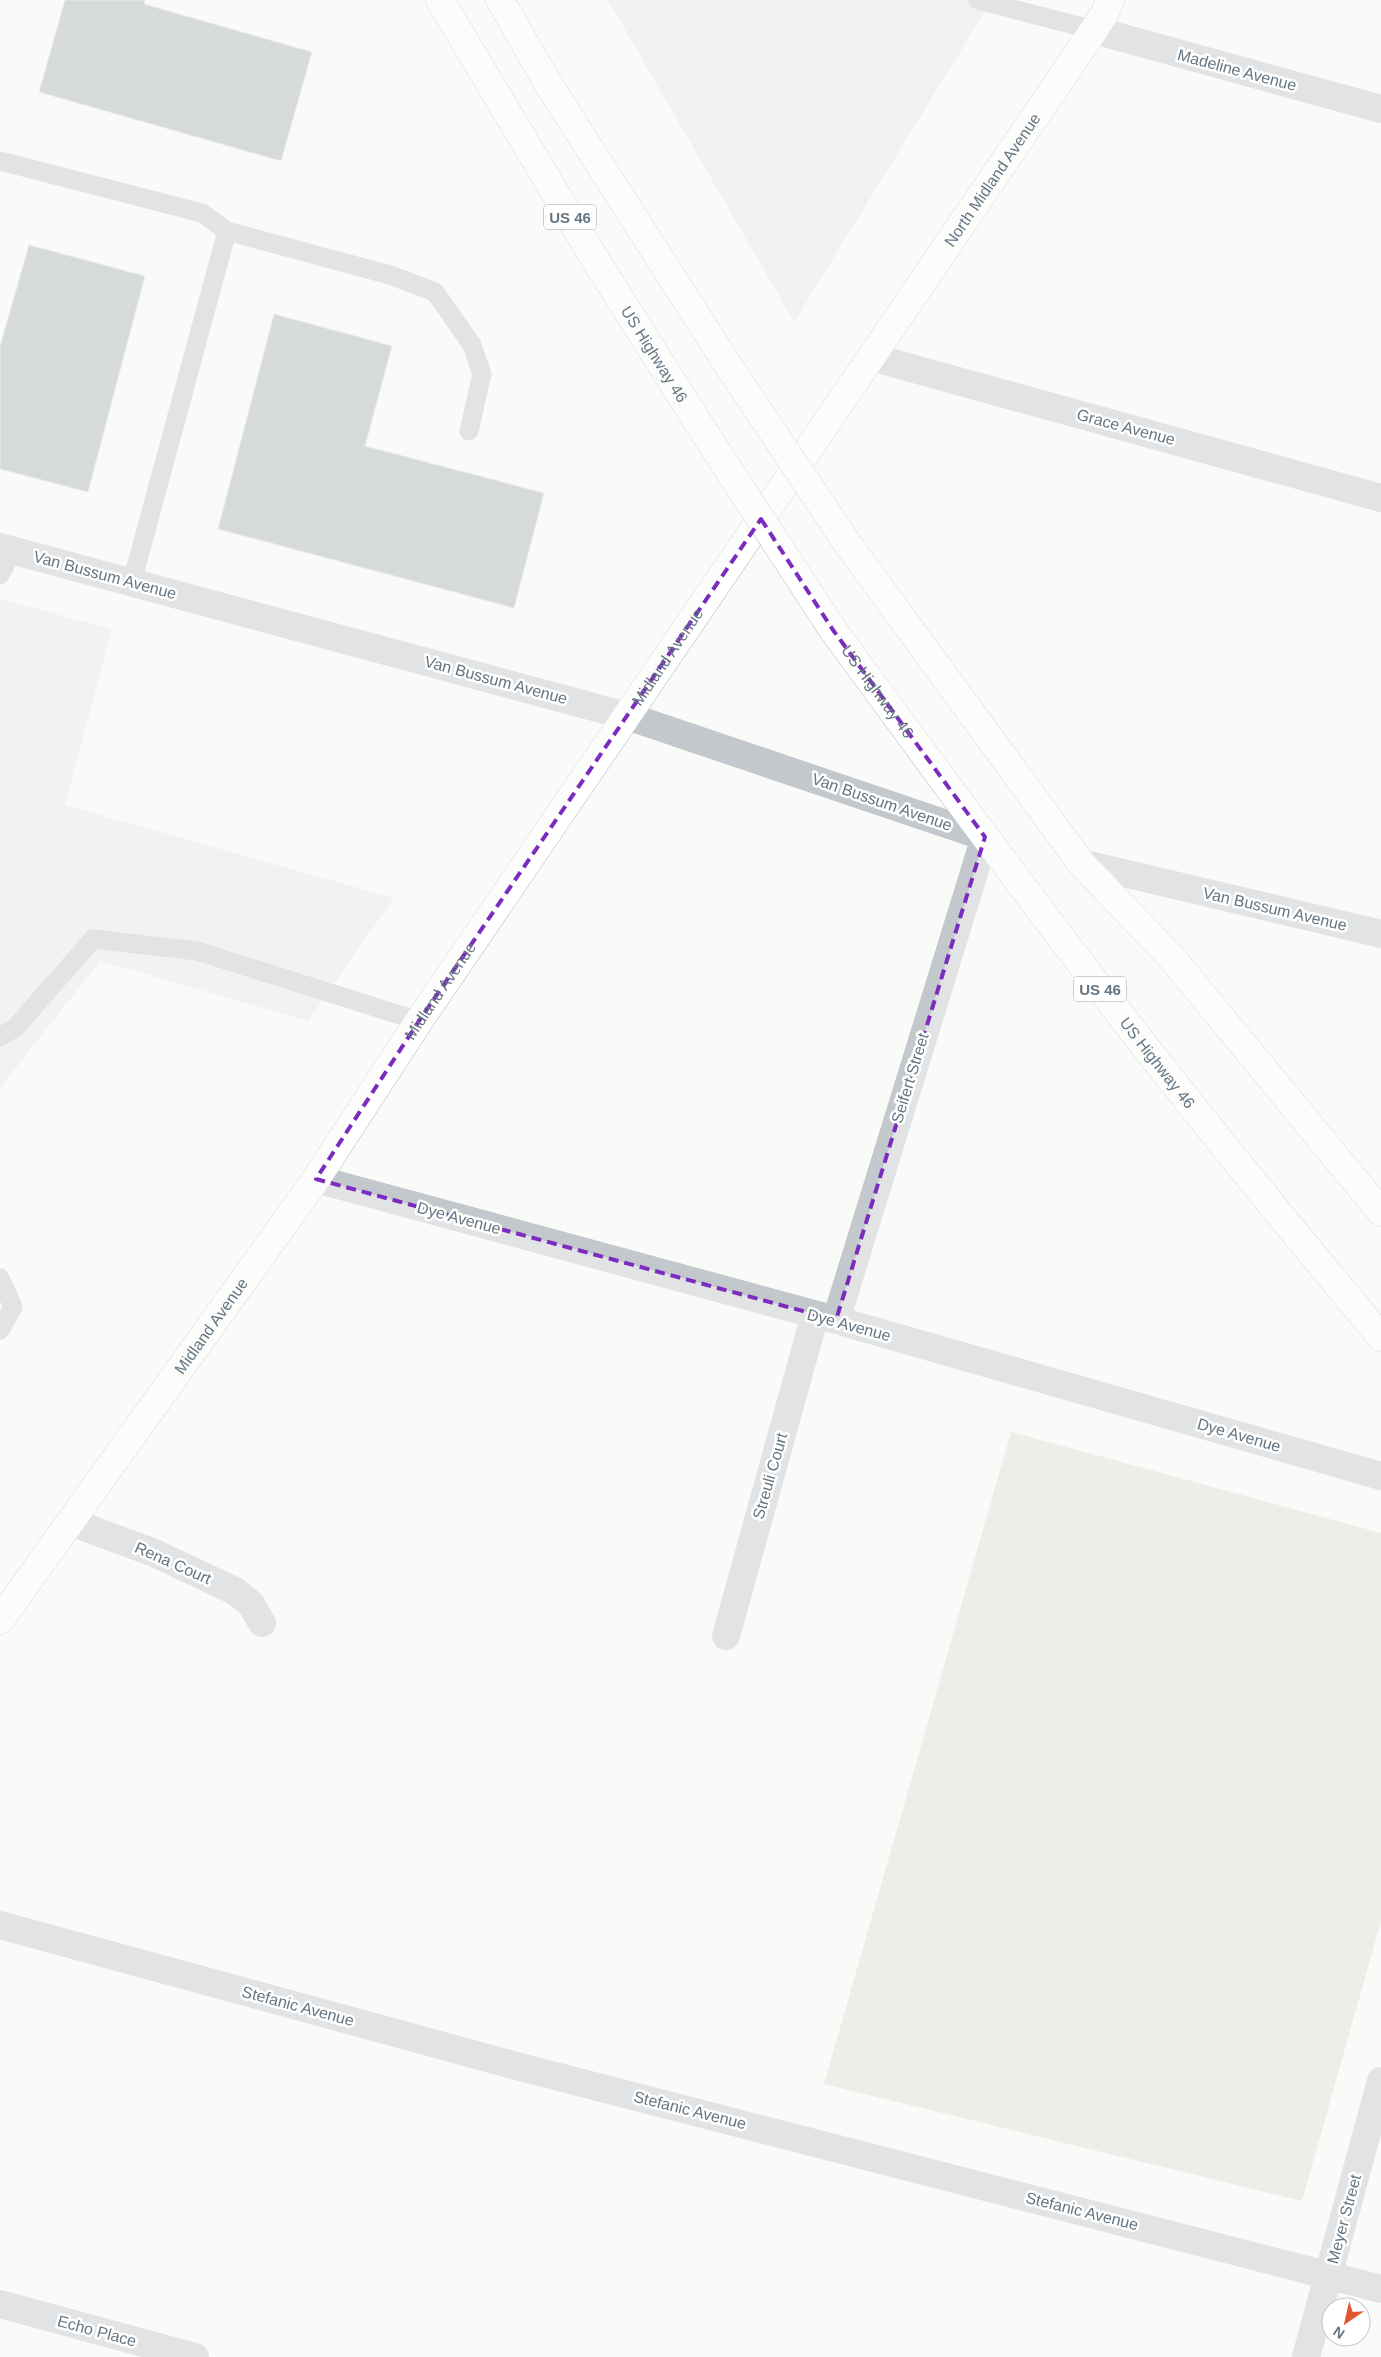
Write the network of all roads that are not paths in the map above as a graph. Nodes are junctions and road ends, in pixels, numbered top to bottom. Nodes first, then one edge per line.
1 (440, 0) edge
2 (500, 0) edge
3 (978, 0) edge
4 (1110, 0) edge
5 (1094, 30) junction
6 (1381, 109) edge
7 (0, 161) edge
8 (227, 231) junction
9 (870, 357) junction
10 (470, 431) dead end
11 (1381, 498) edge
12 (6, 548) edge
13 (0, 575) edge
14 (132, 582) junction
15 (627, 716) junction
16 (985, 837) junction
17 (1081, 863) junction
18 (1381, 934) edge
19 (419, 1020) junction
20 (0, 1037) edge
21 (316, 1179) junction
22 (1381, 1212) edge
23 (0, 1278) edge
24 (826, 1318) junction
25 (0, 1330) edge
26 (1381, 1337) edge
27 (1381, 1476) edge
28 (71, 1522) junction
29 (3, 1611) edge
30 (262, 1623) dead end
31 (726, 1636) dead end
32 (0, 1925) edge
33 (1381, 2081) edge
34 (1329, 2275) junction
35 (1381, 2289) edge
36 (0, 2304) edge
37 (195, 2357) edge
38 (1306, 2357) edge

1 - 16 main road, US Highway 46 / US 46, bridge
2 - 17 main road, bridge
3 - 5 lane
4 - 5 main road, North Midland Avenue
5 - 6 street, Madeline Avenue
5 - 9 main road, North Midland Avenue
7 - 8 lane
8 - 10 lane
8 - 14 lane
9 - 11 street, Grace Avenue
9 - 15 main road, Midland Avenue
12 - 13 lane
12 - 14 street, Van Bussum Avenue
14 - 15 street, Van Bussum Avenue
15 - 16 street, Van Bussum Avenue
15 - 19 main road, Midland Avenue
16 - 24 street, Seifert Street
16 - 26 main road, US Highway 46 / US 46
17 - 18 street, Van Bussum Avenue
17 - 22 main road
19 - 20 lane
19 - 21 main road, Midland Avenue
21 - 24 street, Dye Avenue
21 - 28 main road, Midland Avenue
23 - 25 lane
24 - 27 street, Dye Avenue
24 - 31 street, Streuli Court
28 - 29 main road, Midland Avenue
28 - 30 street, Rena Court
32 - 34 street, Stefanic Avenue
33 - 34 street, Meyer Street
34 - 35 street, Stefanic Avenue
34 - 38 street, Meyer Street
36 - 37 street, Echo Place

